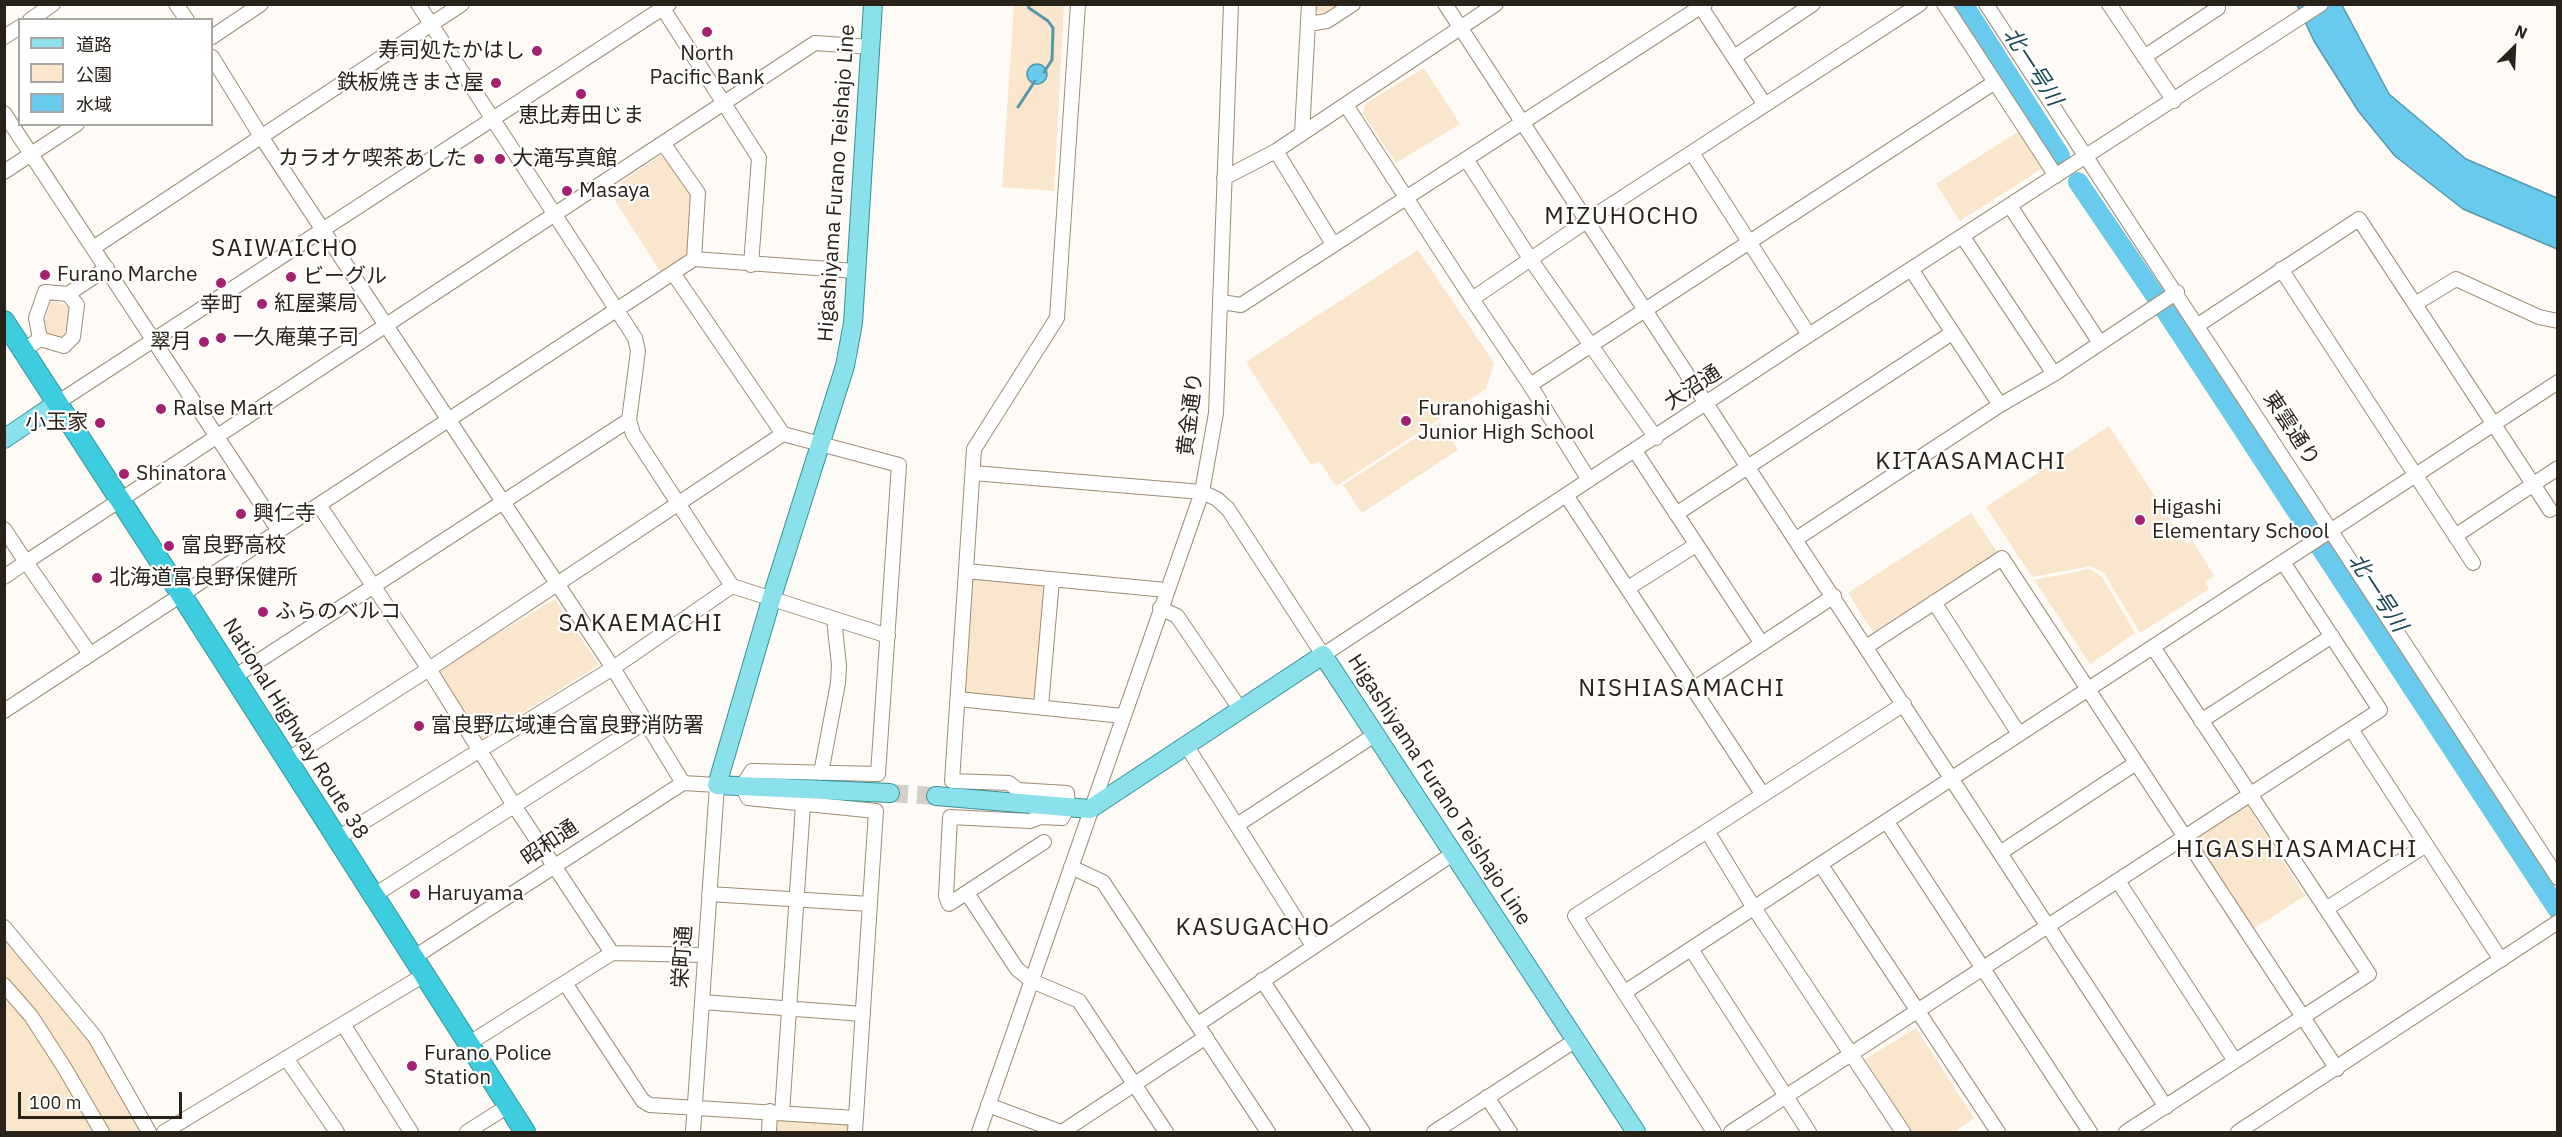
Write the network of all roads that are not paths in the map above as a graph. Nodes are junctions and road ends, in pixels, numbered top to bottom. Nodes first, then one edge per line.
1 (53, 4) edge
2 (176, 4) edge
3 (261, 4) edge
4 (418, 4) edge
5 (462, 4) edge
6 (873, 4) edge
7 (1078, 4) edge
8 (1231, 4) edge
9 (1309, 4) edge
10 (1353, 4) edge
11 (1445, 4) edge
12 (1496, 4) edge
13 (1813, 4) edge
14 (1920, 4) edge
15 (1944, 4) edge
16 (1986, 4) edge
17 (2109, 4) edge
18 (2216, 4) edge
19 (2321, 4) edge
20 (1702, 5) edge
21 (664, 6) edge
22 (33, 18) edge
23 (186, 18) edge
24 (432, 24) junction
25 (1308, 24) junction
26 (1460, 27) junction
27 (18, 28) edge
28 (213, 36) edge
29 (4, 37) edge
30 (871, 47) junction
31 (1734, 57) junction
32 (2144, 57) junction
33 (213, 59) edge
34 (1995, 82) junction
35 (2174, 101) junction
36 (724, 103) junction
37 (1346, 105) junction
38 (1765, 105) junction
39 (4, 113) edge
40 (493, 120) junction
41 (1523, 122) junction
42 (74, 126) edge
43 (1302, 133) junction
44 (262, 138) junction
45 (663, 143) junction
46 (1276, 151) junction
47 (1692, 153) junction
48 (32, 154) junction
49 (2086, 157) junction
50 (1466, 159) junction
51 (4, 172) edge
52 (2056, 176) junction
53 (1224, 178) junction
54 (1407, 197) junction
55 (2010, 206) junction
56 (555, 214) junction
57 (1588, 220) junction
58 (324, 230) junction
59 (1962, 237) junction
60 (1749, 243) junction
61 (1333, 244) junction
62 (93, 248) junction
63 (694, 259) junction
64 (1531, 260) junction
65 (751, 265) junction
66 (107, 268) junction
67 (1911, 269) junction
68 (2281, 269) junction
69 (856, 271) junction
70 (673, 273) junction
71 (2176, 292) junction
72 (68, 294) junction
73 (1472, 299) junction
74 (1221, 302) junction
75 (2415, 304) junction
76 (618, 309) junction
77 (1647, 310) junction
78 (4, 321) edge
79 (2558, 321) edge
80 (386, 325) junction
81 (2198, 325) junction
82 (1952, 333) junction
83 (1809, 335) junction
84 (40, 339) junction
85 (155, 340) junction
86 (2100, 343) junction
87 (1591, 346) junction
88 (23, 351) junction
89 (2054, 374) junction
90 (2558, 382) edge
91 (1530, 385) junction
92 (57, 404) junction
93 (1708, 404) junction
94 (2000, 405) junction
95 (448, 419) junction
96 (629, 420) junction
97 (2495, 424) junction
98 (783, 434) junction
99 (217, 436) junction
100 (1656, 438) junction
101 (4, 439) edge
102 (822, 443) junction
103 (1635, 451) junction
104 (1748, 468) junction
105 (2558, 468) edge
106 (973, 473) junction
107 (2415, 475) junction
108 (1589, 480) junction
109 (2533, 483) junction
110 (1202, 492) junction
111 (1566, 495) junction
112 (122, 501) junction
113 (502, 501) junction
114 (678, 505) junction
115 (319, 506) junction
116 (2550, 510) dead end
117 (1676, 514) junction
118 (4, 529) edge
119 (279, 531) junction
120 (2455, 536) junction
121 (2320, 538) junction
122 (1796, 539) junction
123 (1696, 545) junction
124 (26, 562) junction
125 (2283, 562) junction
126 (2473, 564) dead end
127 (966, 572) junction
128 (4, 577) edge
129 (1052, 580) junction
130 (556, 585) junction
131 (373, 586) junction
132 (732, 586) junction
133 (1628, 588) junction
134 (1166, 590) junction
135 (182, 595) junction
136 (1834, 596) junction
137 (771, 600) junction
138 (1934, 602) junction
139 (1160, 608) junction
140 (834, 619) junction
141 (888, 636) junction
142 (2332, 636) junction
143 (1762, 644) junction
144 (1866, 647) junction
145 (2153, 647) junction
146 (90, 654) junction
147 (1323, 655) junction
148 (613, 668) junction
149 (429, 669) junction
150 (234, 676) junction
151 (1692, 690) junction
152 (2088, 690) junction
153 (958, 699) junction
154 (1904, 704) junction
155 (1041, 706) junction
156 (1240, 709) junction
157 (4, 711) edge
158 (1123, 716) junction
159 (2201, 721) junction
160 (645, 722) junction
161 (2351, 729) junction
162 (1376, 734) junction
163 (2019, 734) junction
164 (1186, 745) junction
165 (478, 750) junction
166 (287, 760) junction
167 (2136, 763) junction
168 (821, 773) junction
169 (1951, 778) junction
170 (683, 783) junction
171 (717, 784) junction
172 (742, 786) junction
173 (890, 793) tunnel mouth
174 (1763, 795) junction
175 (2250, 795) junction
176 (936, 796) tunnel mouth
177 (803, 805) junction
178 (1068, 806) junction
179 (515, 807) junction
180 (1090, 808) junction
181 (1887, 822) junction
182 (1237, 825) junction
183 (1707, 831) junction
184 (2185, 837) junction
185 (336, 839) junction
186 (1044, 842) dead end
187 (2426, 845) junction
188 (1454, 853) junction
189 (2000, 853) junction
190 (1821, 865) junction
191 (555, 866) junction
192 (1071, 867) junction
193 (2558, 878) edge
194 (2118, 881) junction
195 (967, 893) junction
196 (709, 894) junction
197 (373, 896) junction
198 (795, 901) junction
199 (870, 904) junction
200 (1755, 908) junction
201 (2326, 909) junction
202 (2557, 923) edge
203 (2048, 925) junction
204 (4, 927) edge
205 (1313, 946) junction
206 (1691, 949) junction
207 (612, 953) junction
208 (704, 955) junction
209 (2501, 960) junction
210 (419, 967) junction
211 (1982, 969) junction
212 (1262, 980) junction
213 (1032, 981) junction
214 (565, 983) junction
215 (4, 985) edge
216 (1625, 992) junction
217 (702, 1002) junction
218 (789, 1008) junction
219 (1918, 1011) junction
220 (863, 1014) junction
221 (2304, 1017) junction
222 (343, 1024) junction
223 (1197, 1024) junction
224 (1206, 1037) junction
225 (1576, 1040) junction
226 (468, 1044) junction
227 (1852, 1053) junction
228 (286, 1058) junction
229 (2235, 1061) junction
230 (2337, 1068) junction
231 (1134, 1084) junction
232 (1487, 1097) junction
233 (1786, 1097) junction
234 (988, 1105) junction
235 (508, 1106) junction
236 (695, 1107) junction
237 (2166, 1107) junction
238 (776, 1112) junction
239 (856, 1118) junction
240 (102, 1132) edge
241 (150, 1132) edge
242 (164, 1132) edge
243 (337, 1132) edge
244 (411, 1132) edge
245 (467, 1132) edge
246 (525, 1132) edge
247 (693, 1132) edge
248 (769, 1132) edge
249 (855, 1132) edge
250 (979, 1132) edge
251 (1061, 1132) edge
252 (1166, 1132) edge
253 (1268, 1132) edge
254 (1363, 1132) edge
255 (1434, 1132) edge
256 (1510, 1132) edge
257 (1636, 1132) edge
258 (1714, 1132) edge
259 (1731, 1132) edge
260 (1809, 1132) edge
261 (1903, 1132) edge
262 (1998, 1132) edge
263 (2090, 1132) edge
264 (2126, 1132) edge
265 (2238, 1132) edge

1 - 22 street
2 - 23 street
3 - 28 street
4 - 24 street
5 - 24 street
6 - 30 main road, Higashiyama Furano Teishajo Line
7 - 106 street
8 - 53 street, 黄金通り
9 - 25 street
10 - 25 street
11 - 26 street
12 - 26 street
13 - 31 street
14 - 38 street
15 - 34 street
16 - 49 street, 東雲通り
17 - 32 street
18 - 32 street
19 - 35 street, 大沼通
20 - 31 street
20 - 41 street
21 - 36 street
21 - 40 street
24 - 40 street
24 - 44 street
25 - 43 street
26 - 37 street
26 - 41 street
27 - 29 street
30 - 36 street
30 - 69 main road, Higashiyama Furano Teishajo Line
31 - 38 street
32 - 35 street
33 - 44 street
34 - 52 street
34 - 60 street
35 - 49 street, 大沼通
36 - 45 street
36 - 65 street
37 - 43 street
37 - 54 street
38 - 47 street
39 - 48 street
40 - 56 street
40 - 58 street
41 - 50 street
41 - 57 street
42 - 48 street
43 - 46 street
44 - 58 street
44 - 62 street
45 - 56 street
45 - 63 street
46 - 53 street
46 - 61 street
47 - 57 street
47 - 60 street
48 - 51 street
48 - 62 street
49 - 52 street, 大沼通
49 - 71 street, 東雲通り
50 - 54 street
50 - 64 street
52 - 55 street, 大沼通
53 - 74 street, 黄金通り
54 - 61 street
54 - 73 street
55 - 59 street, 大沼通
55 - 86 street
56 - 76 street
56 - 80 street
57 - 64 street
57 - 77 street
58 - 80 street
58 - 85 street
59 - 67 street, 大沼通
59 - 89 street
60 - 77 street
60 - 83 street
61 - 74 street
62 - 66 street
63 - 65 street
63 - 70 street
64 - 73 street
64 - 87 street
65 - 69 street
66 - 72 street
66 - 85 street
67 - 82 street
67 - 83 street, 大沼通
68 - 75 street
68 - 81 street
68 - 107 street
69 - 102 main road, Higashiyama Furano Teishajo Line
70 - 76 street
70 - 98 street
71 - 81 street, 東雲通り
71 - 86 street
72 - 84 street
72 - 84 street
73 - 91 street
74 - 110 street, 黄金通り
75 - 79 street
75 - 97 street
76 - 95 street
76 - 96 street
77 - 87 street
77 - 93 street
78 - 88 highway, National Highway Route 38
80 - 95 street
80 - 99 street
81 - 121 street, 東雲通り
82 - 94 street
82 - 104 street
83 - 93 street, 大沼通
84 - 88 street
85 - 92 street
85 - 99 street
86 - 89 street
87 - 91 street
87 - 100 street
88 - 92 highway, National Highway Route 38
89 - 94 street
90 - 97 street
91 - 108 street
92 - 101 main road
92 - 112 highway, National Highway Route 38
93 - 100 street, 大沼通
93 - 104 street
94 - 122 street
95 - 113 street
95 - 115 street
96 - 113 street
96 - 114 street
97 - 107 street
97 - 109 street
98 - 102 street
98 - 114 street
99 - 112 street
99 - 119 street
100 - 103 street, 大沼通
102 - 137 main road, Higashiyama Furano Teishajo Line
102 - 141 street
103 - 108 street, 大沼通
103 - 117 street
104 - 117 street
104 - 122 street
105 - 109 street
106 - 110 street
106 - 127 street
107 - 120 street
107 - 121 street
108 - 111 street, 大沼通
109 - 116 street
109 - 120 street
110 - 134 street, 黄金通り
110 - 147 street
111 - 133 street
111 - 147 street, 大沼通
112 - 124 street
112 - 135 highway, National Highway Route 38
113 - 130 street
113 - 131 street
114 - 130 street
114 - 132 street
115 - 119 street
115 - 131 street
117 - 123 street
118 - 124 street
119 - 135 street
120 - 126 street
121 - 125 street
121 - 193 street, 東雲通り
122 - 136 street
123 - 133 street
123 - 143 street
124 - 128 street
124 - 146 street
125 - 142 street
125 - 145 street
127 - 129 street
127 - 153 street
129 - 134 street
129 - 155 street
130 - 148 street
130 - 149 street
131 - 149 street
131 - 150 street
132 - 137 street
132 - 148 street
133 - 151 street
134 - 139 street, 黄金通り
135 - 146 street
135 - 150 highway, National Highway Route 38
136 - 143 street
136 - 144 street
137 - 140 street
137 - 171 main road, Higashiyama Furano Teishajo Line
138 - 144 street
138 - 152 street
138 - 163 street
139 - 156 street
139 - 158 street, 黄金通り
140 - 141 street
140 - 168 street
141 - 168 street
142 - 159 street
142 - 161 street
143 - 151 street
144 - 154 street
145 - 152 street
145 - 159 street
146 - 157 street
147 - 156 main road, Higashiyama Furano Teishajo Line
147 - 162 main road, Higashiyama Furano Teishajo Line
148 - 160 street
148 - 165 street
149 - 165 street
149 - 166 street
150 - 166 highway, National Highway Route 38
151 - 174 street
152 - 163 street
152 - 167 street
153 - 155 street
153 - 178 street
154 - 169 street
154 - 174 street
155 - 158 street
156 - 164 main road, Higashiyama Furano Teishajo Line
158 - 180 street, 黄金通り
159 - 175 street
160 - 170 street
160 - 179 street
161 - 175 street
161 - 187 street
162 - 182 street
162 - 188 main road, Higashiyama Furano Teishajo Line
163 - 169 street
164 - 180 main road, Higashiyama Furano Teishajo Line
164 - 182 street
165 - 179 street
165 - 185 street
166 - 185 highway, National Highway Route 38
167 - 184 street
167 - 189 street
168 - 172 street
169 - 181 street
169 - 189 street
170 - 171 street
170 - 191 street, 昭和通
171 - 172 main road
171 - 196 street, 栄町通
172 - 173 main road
172 - 177 street
174 - 183 street
175 - 184 street
175 - 201 street
176 - 178 main road
177 - 198 street
177 - 199 street
178 - 180 main road
178 - 195 street
179 - 191 street
179 - 197 street
180 - 192 street, 黄金通り
181 - 190 street
181 - 211 street
182 - 205 street
183 - 200 street
183 - 216 street
184 - 194 street
184 - 221 street
185 - 197 highway, National Highway Route 38
186 - 195 street
187 - 201 street
187 - 209 street
188 - 205 street
188 - 225 main road, Higashiyama Furano Teishajo Line
189 - 203 street
190 - 200 street
190 - 219 street
191 - 207 street
191 - 210 street, 昭和通
192 - 213 street, 黄金通り
192 - 223 street
194 - 203 street
194 - 229 street
195 - 213 street
196 - 198 street
196 - 208 street, 栄町通
197 - 210 highway, National Highway Route 38
198 - 199 street
198 - 218 street
199 - 220 street
200 - 206 street
200 - 227 street
201 - 221 street
202 - 209 street
203 - 211 street
203 - 237 street
204 - 241 street
205 - 212 street
206 - 216 street
206 - 233 street
207 - 208 street
207 - 214 street
208 - 217 street, 栄町通
209 - 230 street
210 - 222 street, 昭和通
210 - 226 highway, National Highway Route 38
211 - 219 street
211 - 263 street
212 - 223 street
212 - 254 street
213 - 231 street
213 - 234 street, 黄金通り
214 - 226 street
214 - 236 street
215 - 240 street
216 - 258 street
217 - 218 street
217 - 236 street, 栄町通
218 - 220 street
218 - 238 street
219 - 227 street
219 - 262 street
220 - 239 street
221 - 229 street
221 - 230 street
222 - 228 street, 昭和通
222 - 244 street
223 - 224 street
224 - 231 street
224 - 253 street
225 - 232 street
225 - 257 main road, Higashiyama Furano Teishajo Line
226 - 235 highway, National Highway Route 38
227 - 233 street
227 - 261 street
228 - 242 street, 昭和通
228 - 243 street
229 - 237 street
230 - 265 street
231 - 251 street
231 - 252 street
232 - 255 street
232 - 256 street
233 - 259 street
233 - 260 street
234 - 250 street, 黄金通り
234 - 251 street
235 - 245 street
235 - 246 highway, National Highway Route 38
236 - 238 street
236 - 247 street, 栄町通
237 - 264 street
238 - 239 street
238 - 248 street
239 - 249 street

